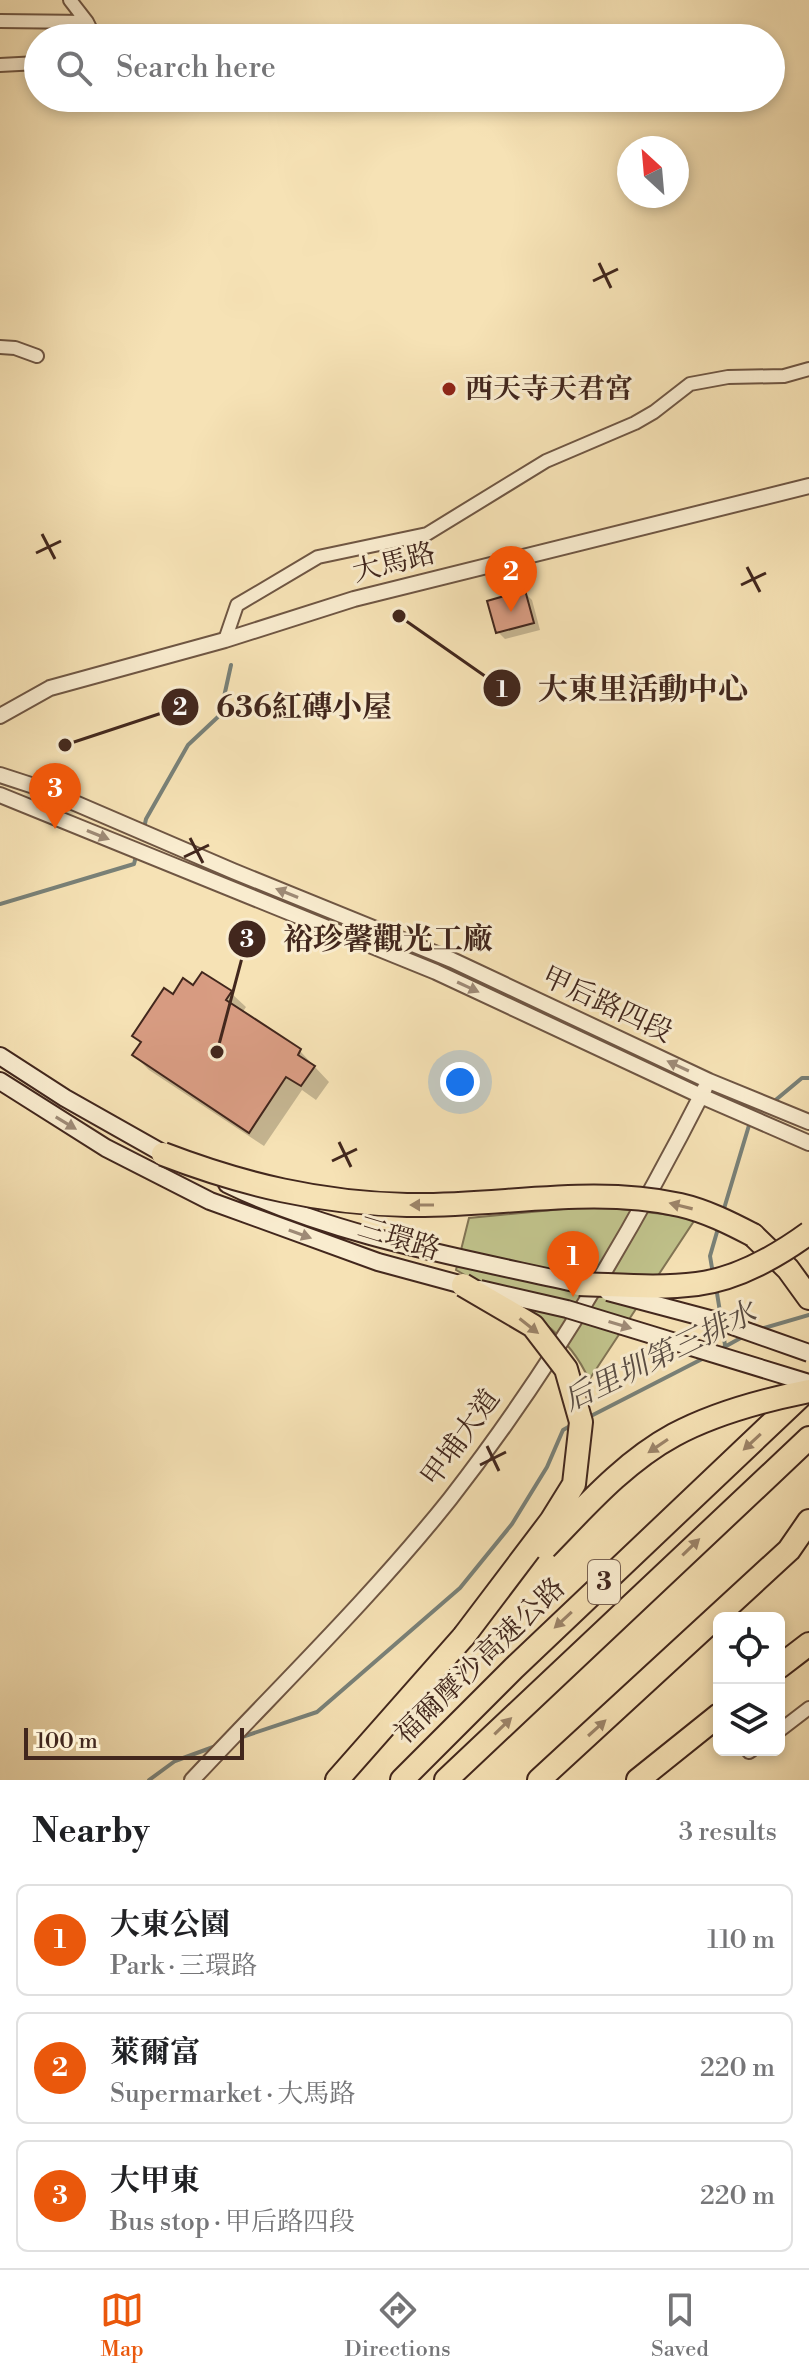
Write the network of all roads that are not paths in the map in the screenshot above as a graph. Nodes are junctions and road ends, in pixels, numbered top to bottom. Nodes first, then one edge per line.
1 (70, 0) edge
2 (0, 21) edge
3 (87, 22) joint
4 (24, 64) edge
5 (0, 65) edge
6 (0, 347) edge
7 (37, 356) dead end
8 (809, 369) edge
9 (809, 486) edge
10 (225, 640) junction
11 (0, 716) edge
12 (0, 775) edge
13 (0, 795) edge
14 (0, 1056) edge
15 (0, 1081) edge
16 (709, 1081) junction
17 (701, 1096) junction
18 (809, 1122) edge
19 (809, 1143) edge
20 (163, 1154) junction
21 (809, 1233) edge
22 (579, 1284) junction
23 (463, 1285) junction
24 (809, 1298) edge
25 (809, 1353) edge
26 (809, 1387) edge
27 (809, 1438) edge
28 (809, 1521) edge
29 (464, 1636) junction
30 (809, 1644) edge
31 (785, 1662) edge
32 (809, 1708) edge
33 (713, 1720) edge
34 (785, 1726) edge
35 (192, 1780) edge
36 (337, 1780) edge
37 (402, 1780) edge
38 (446, 1780) edge
39 (539, 1780) edge
40 (638, 1780) edge

1 - 3 street
2 - 3 street
4 - 5 street
6 - 7 street
8 - 10 street
9 - 10 street, 大馬路
10 - 11 street, 大馬路
16 -> 12 street, 甲后路四段
13 -> 17 street, 甲后路四段
14 - 20 main road, 三環路
15 -> 23 main road, 三環路
16 - 17 street, 甲埔大道
16 - 18 street, 甲后路四段
17 - 19 street, 甲后路四段
17 - 35 street, 甲埔大道
20 - 22 main road, 三環路, bridge
24 -> 20 highway, bridge
21 - 22 highway, bridge
22 - 25 main road, 三環路, bridge
23 -> 26 main road, 三環路, bridge
23 -> 29 highway, bridge
26 -> 29 highway, bridge
26 -> 37 highway, 福爾摩沙高速公路 / 3
38 -> 27 highway, 3
39 -> 28 highway
29 - 36 highway
30 - 31 highway
32 - 34 street
33 - 40 highway

